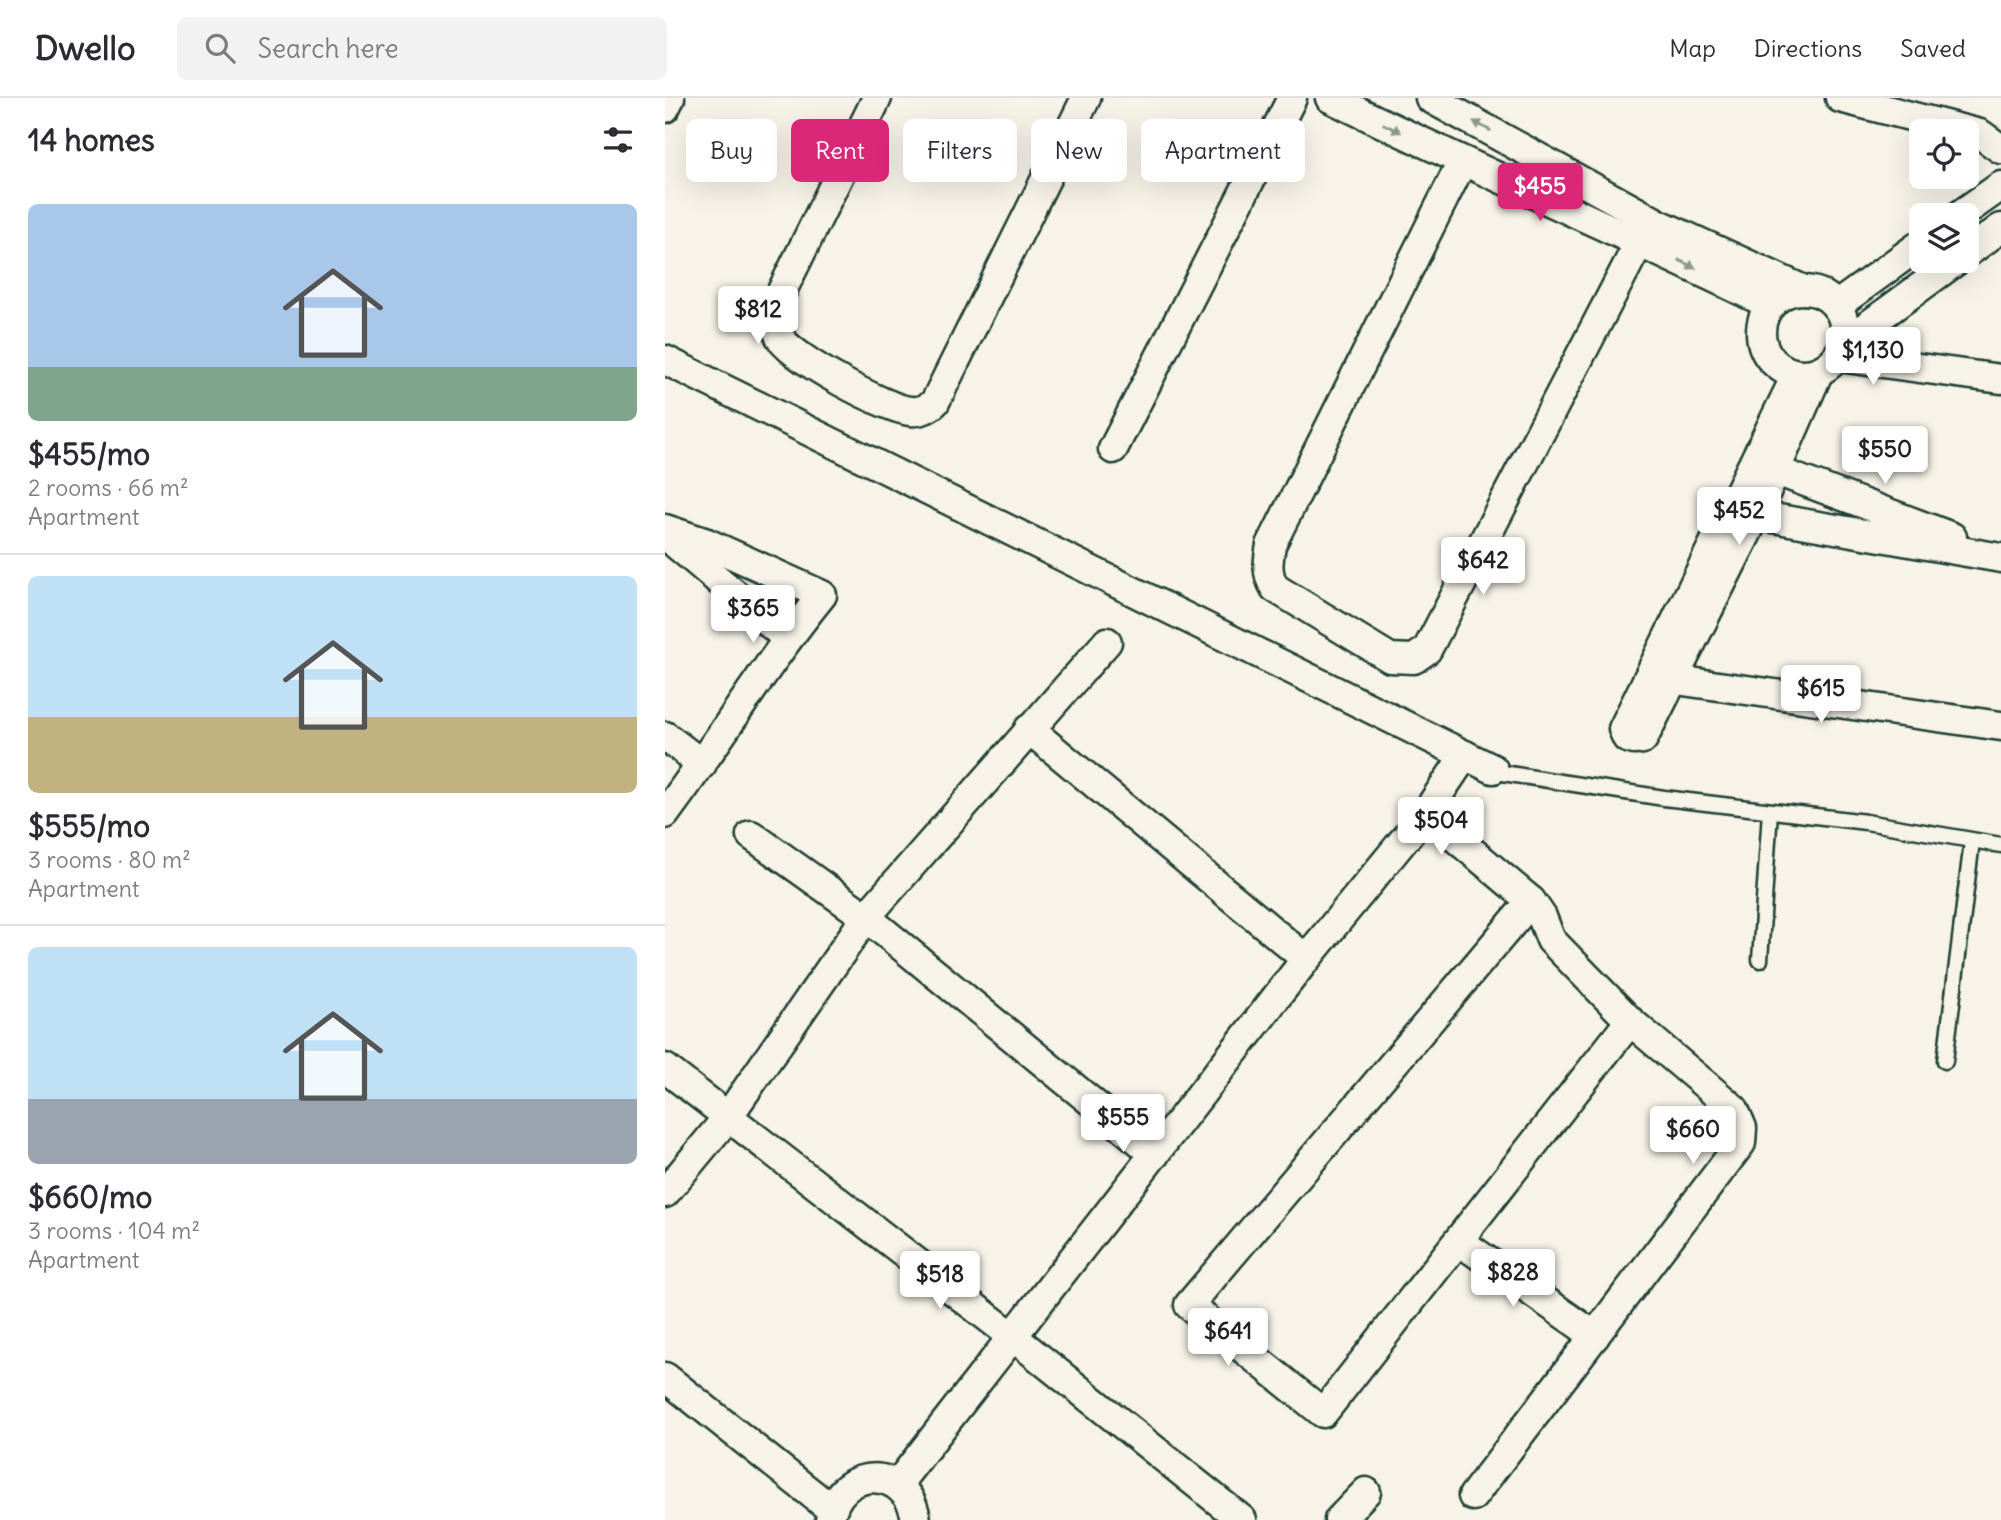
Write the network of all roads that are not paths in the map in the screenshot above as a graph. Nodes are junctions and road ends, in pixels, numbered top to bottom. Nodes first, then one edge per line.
1 (670, 98) edge
2 (877, 98) edge
3 (1086, 98) edge
4 (1292, 98) edge
5 (1330, 98) edge
6 (1430, 98) edge
7 (1840, 98) edge
8 (665, 108) edge
9 (2001, 149) edge
10 (1462, 162) junction
11 (2001, 186) edge
12 (1977, 203) edge
13 (2001, 228) edge
14 (1640, 241) junction
15 (1979, 244) edge
16 (1909, 253) edge
17 (1941, 273) edge
18 (1804, 290) junction
19 (1771, 305) junction
20 (1836, 306) junction
21 (665, 360) edge
22 (1825, 361) junction
23 (2001, 379) edge
24 (1113, 449) dead end
25 (1763, 466) junction
26 (1743, 511) junction
27 (665, 529) edge
28 (665, 535) edge
29 (2001, 557) edge
30 (787, 638) junction
31 (1107, 642) dead end
32 (2001, 726) edge
33 (1029, 729) junction
34 (665, 736) edge
35 (1465, 755) junction
36 (702, 764) junction
37 (1493, 769) joint
38 (1770, 811) junction
39 (1426, 813) junction
40 (665, 814) edge
41 (751, 835) dead end
42 (1972, 841) junction
43 (2001, 845) edge
44 (1531, 901) junction
45 (866, 917) junction
46 (1306, 959) junction
47 (1759, 960) dead end
48 (1630, 1021) junction
49 (1945, 1061) dead end
50 (665, 1068) edge
51 (727, 1118) junction
52 (1155, 1154) junction
53 (665, 1193) edge
54 (1459, 1241) junction
55 (1013, 1336) junction
56 (1595, 1336) junction
57 (665, 1377) edge
58 (897, 1485) junction
59 (1366, 1492) dead end
60 (1473, 1496) dead end
61 (831, 1515) edge
62 (916, 1520) edge
63 (1242, 1520) edge
64 (1339, 1520) edge

1 - 8 street
2 - 3 street
4 - 24 street
5 -> 10 street
18 -> 6 street
7 - 9 street
10 - 14 street
10 - 14 street
11 - 12 street
13 - 15 street
14 -> 19 street
16 - 20 street
17 - 22 street
18 - 19 street
18 - 20 street
19 - 22 street
20 - 22 street
21 - 35 street
22 - 23 street
22 - 25 street
25 - 26 street
25 - 29 street
26 - 29 street
26 - 32 street
27 - 30 street
28 - 30 street
30 - 36 street
31 - 33 street
33 - 45 street
33 - 46 street
34 - 36 street
35 - 37 street
35 - 39 street
36 - 40 street
37 - 38 lane
38 - 42 lane
38 - 47 lane
39 - 44 street
39 - 46 street
41 - 45 street
42 - 43 lane
42 - 49 lane
44 - 48 street
44 - 54 street
45 - 51 street
45 - 52 street
46 - 52 street
48 - 54 street
48 - 56 street
50 - 51 street
51 - 53 street
51 - 55 street
52 - 55 street
54 - 56 street
55 - 58 street
55 - 63 street
56 - 60 street
57 - 61 street
58 - 61 street
58 - 62 street
59 - 64 street

